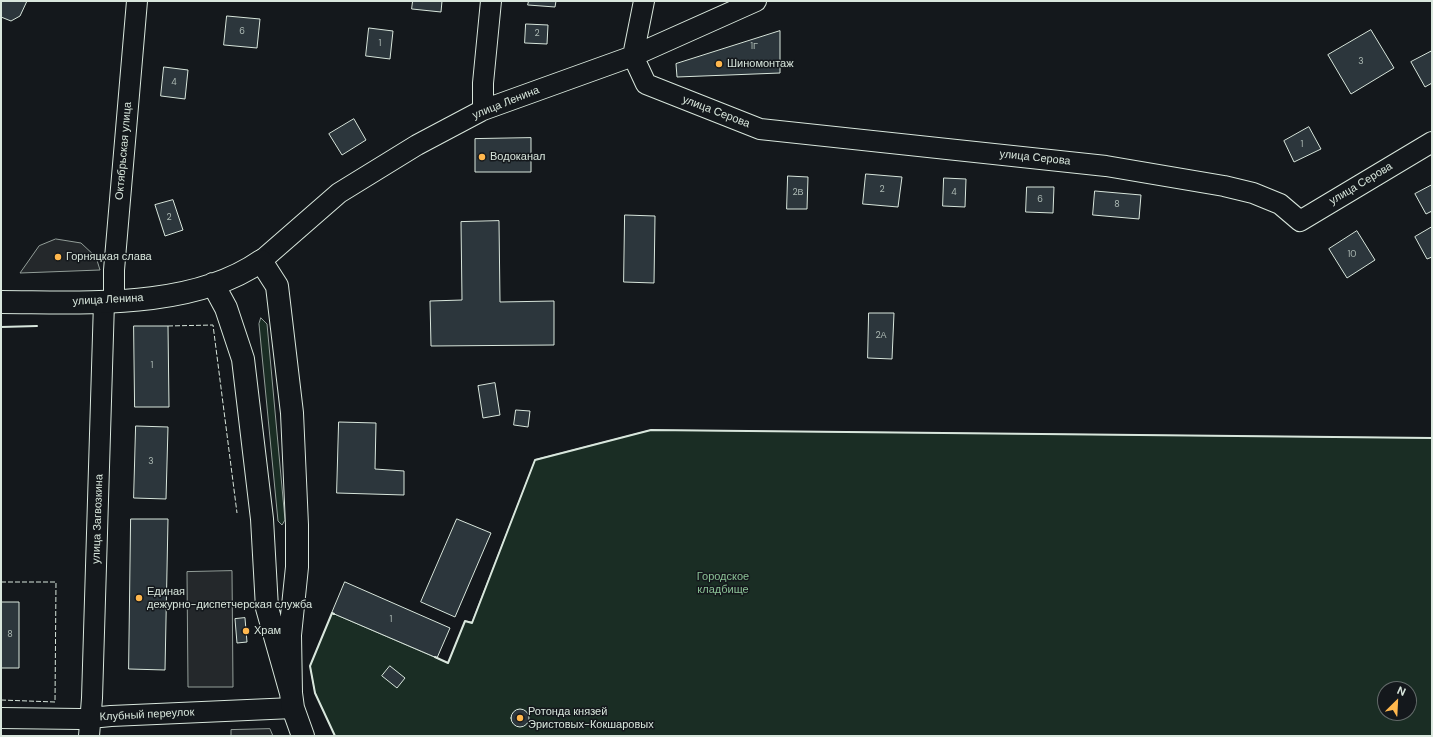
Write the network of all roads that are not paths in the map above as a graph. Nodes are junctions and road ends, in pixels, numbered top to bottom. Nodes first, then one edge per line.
1 (137, 1) edge
2 (491, 1) edge
3 (644, 1) edge
4 (756, 1) edge
5 (633, 56) junction
6 (483, 110) junction
7 (1432, 142) edge
8 (261, 261) junction
9 (213, 284) junction
10 (1, 302) edge
11 (109, 302) junction
12 (262, 520) junction
13 (297, 525) junction
14 (292, 700) junction
15 (1, 718) edge
16 (90, 727) edge
17 (303, 736) edge

1 - 11 street, Октябрьская улица
2 - 6 street
3 - 5 street
4 - 5 street, улица Ленина
5 - 6 street, улица Ленина
5 - 7 street, улица Серова
6 - 8 street, улица Ленина
8 - 9 main road, улица Ленина
8 - 13 main road
9 - 11 main road, улица Ленина
9 - 12 main road
10 - 11 main road, улица Ленина
11 - 16 street, улица Загвозкина
12 - 13 main road
12 - 14 main road
13 - 14 main road
14 - 16 street, Клубный переулок
14 - 17 main road
15 - 16 street, Клубный переулок

